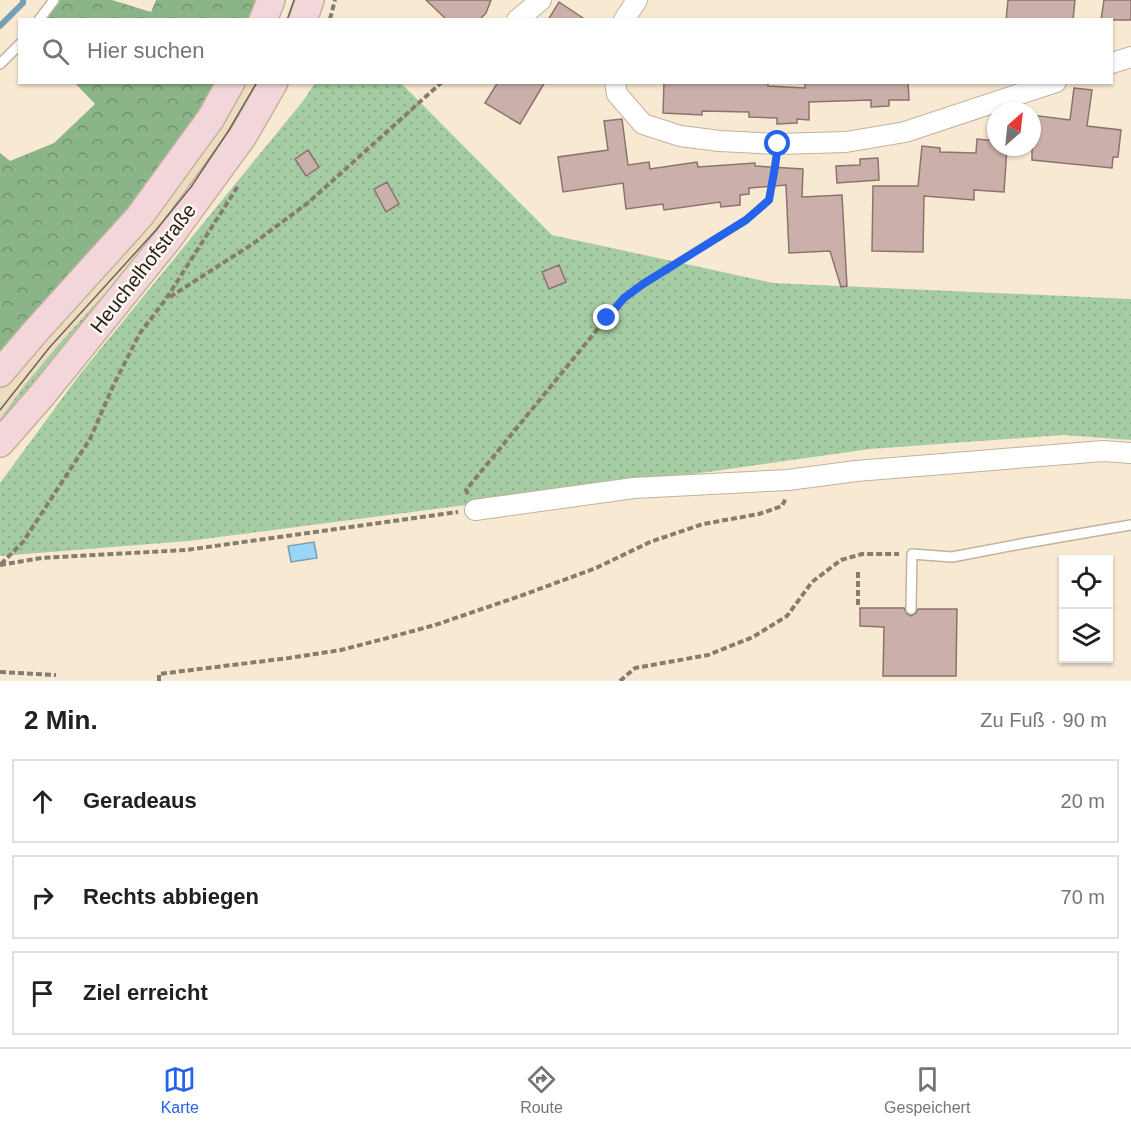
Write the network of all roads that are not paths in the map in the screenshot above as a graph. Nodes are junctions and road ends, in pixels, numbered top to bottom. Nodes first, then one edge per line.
1 (54, 0) edge
2 (272, 0) edge
3 (310, 0) edge
4 (541, 0) edge
5 (637, 0) edge
6 (40, 18) edge
7 (264, 18) edge
8 (304, 18) edge
9 (519, 18) edge
10 (625, 18) edge
11 (18, 46) edge
12 (1131, 57) edge
13 (1113, 63) edge
14 (0, 64) edge
15 (230, 84) edge
16 (273, 84) edge
17 (615, 84) edge
18 (1050, 84) edge
19 (0, 373) edge
20 (0, 443) edge
21 (1131, 453) edge
22 (475, 510) road end
23 (1131, 525) edge
24 (911, 609) dead end

1 - 6 lane
2 - 7 main road
3 - 8 main road
4 - 9 street
5 - 10 street
11 - 14 lane
12 - 13 street
15 - 19 main road, Heuchelhofstraße
16 - 20 main road, Heuchelhofstraße
17 - 18 street
21 - 22 street
23 - 24 lane

